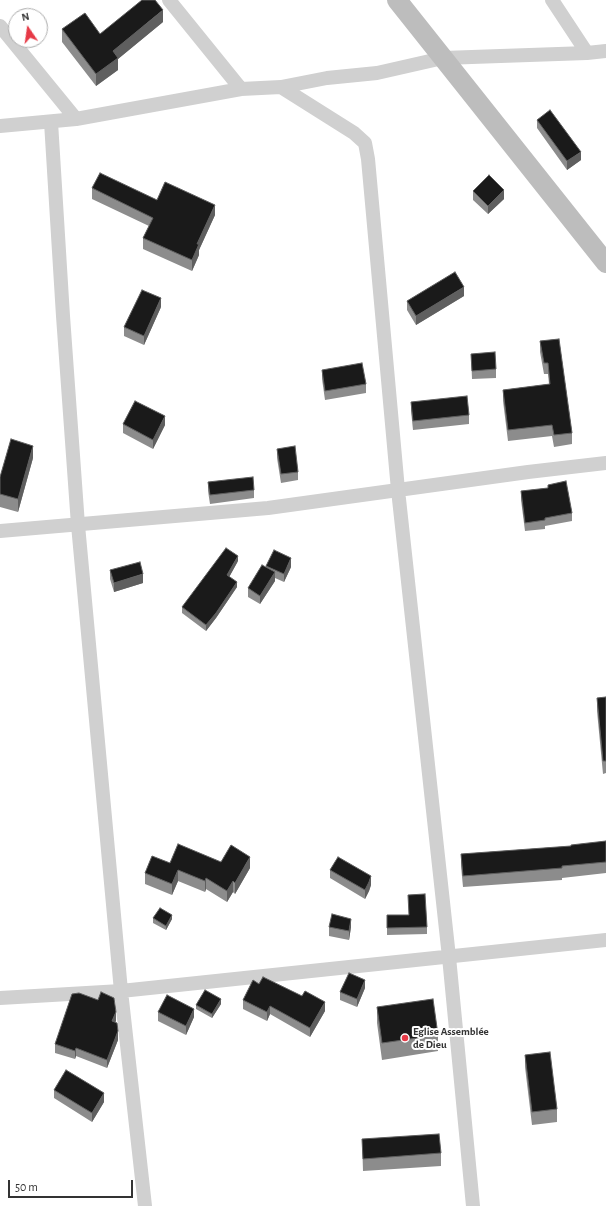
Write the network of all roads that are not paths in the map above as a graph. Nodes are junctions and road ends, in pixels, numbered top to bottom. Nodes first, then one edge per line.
1 (169, 0) edge
2 (397, 0) edge
3 (552, 0) edge
4 (0, 26) edge
5 (606, 52) edge
6 (587, 53) junction
7 (443, 58) junction
8 (281, 87) junction
9 (241, 89) junction
10 (76, 119) junction
11 (51, 122) junction
12 (0, 126) edge
13 (606, 263) edge
14 (606, 463) edge
15 (398, 490) junction
16 (78, 525) junction
17 (0, 531) edge
18 (606, 940) edge
19 (449, 957) junction
20 (120, 991) junction
21 (0, 998) edge
22 (145, 1206) edge
23 (473, 1206) edge

1 - 9 street
2 - 7 main road
3 - 6 street
4 - 10 street
5 - 6 street
6 - 7 street
7 - 8 street
7 - 13 main road
8 - 9 street
8 - 15 street
9 - 10 street
10 - 11 street
11 - 12 street
11 - 16 street
14 - 15 street
15 - 16 street
15 - 19 street
16 - 17 street
16 - 20 street
18 - 19 street
19 - 20 street
19 - 23 street
20 - 21 street
20 - 22 street

